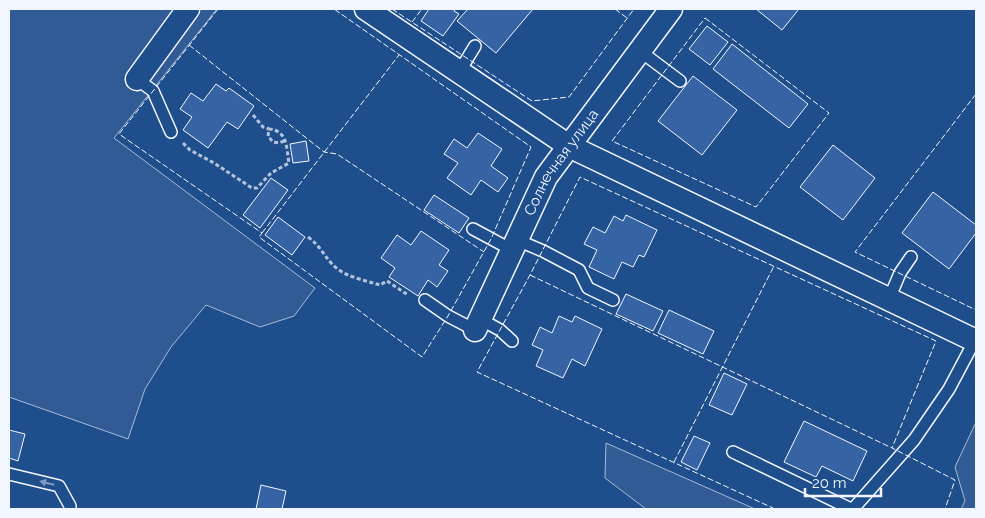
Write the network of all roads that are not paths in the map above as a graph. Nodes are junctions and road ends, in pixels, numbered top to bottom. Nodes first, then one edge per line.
1 (188, 9) edge
2 (366, 9) edge
3 (671, 9) edge
4 (475, 46) dead end
5 (640, 51) junction
6 (459, 72) junction
7 (138, 79) joint
8 (680, 81) dead end
9 (171, 132) road end
10 (569, 146) junction
11 (473, 228) dead end
12 (515, 245) junction
13 (911, 257) dead end
14 (889, 299) junction
15 (425, 300) road end
16 (613, 300) dead end
17 (478, 324) junction
18 (976, 340) edge
19 (512, 341) dead end
20 (733, 452) dead end
21 (9, 474) edge
22 (70, 509) edge
23 (852, 509) edge

1 - 7 street
2 - 6 street
3 - 5 street, Солнечная улица
4 - 6 lane
5 - 8 lane
5 - 10 street, Солнечная улица
6 - 10 street
7 - 9 lane
10 - 12 street, Солнечная улица
10 - 14 street
11 - 12 lane
12 - 16 lane
12 - 17 street, Солнечная улица
13 - 14 lane
14 - 18 street
15 - 17 lane
17 - 19 lane
18 - 23 lane
20 - 23 lane
22 -> 21 lane

